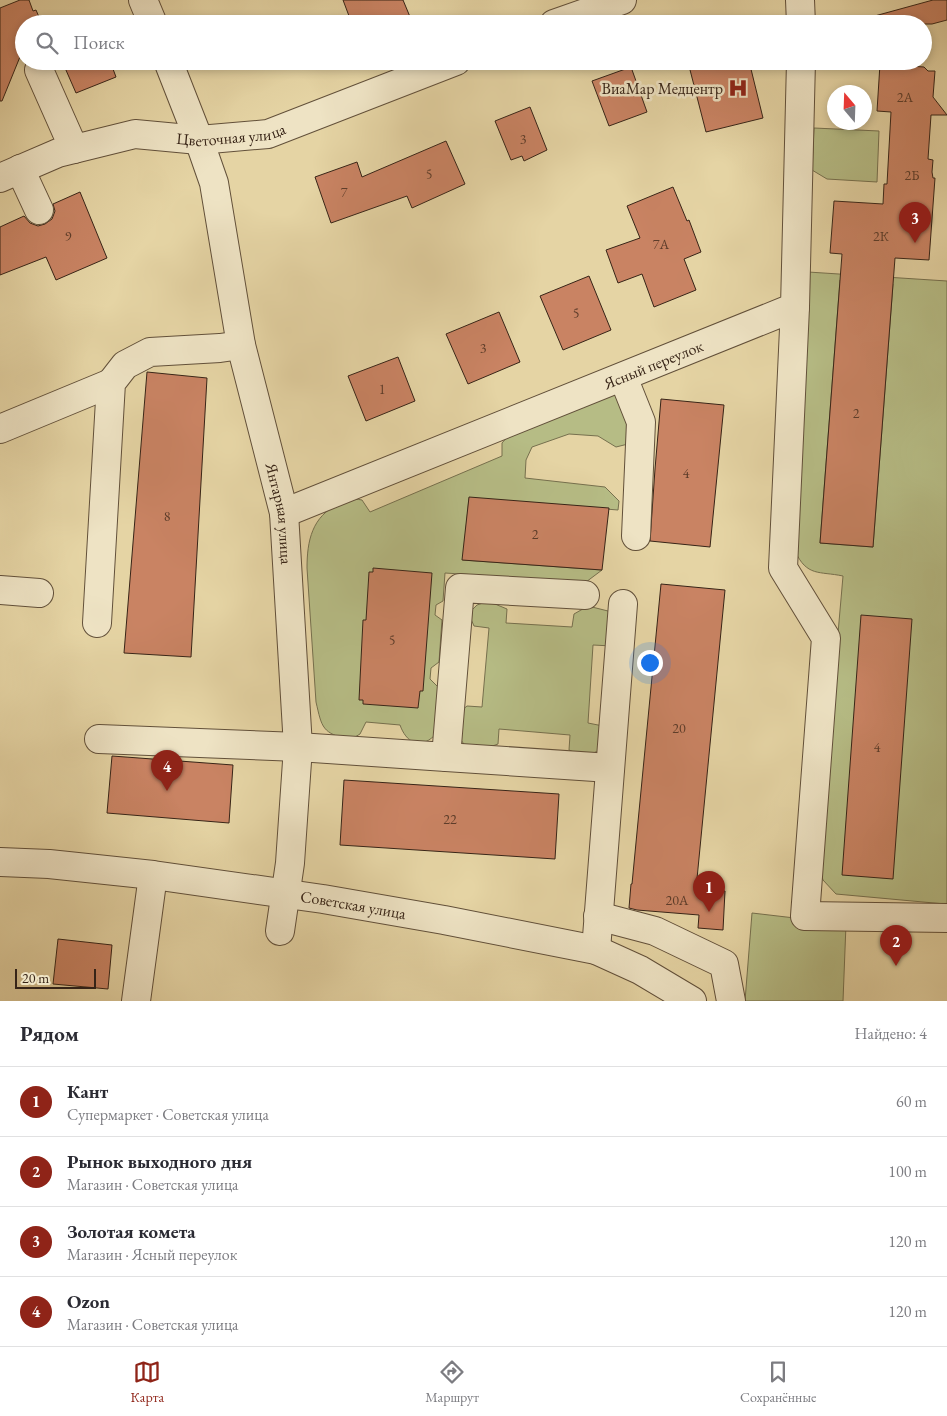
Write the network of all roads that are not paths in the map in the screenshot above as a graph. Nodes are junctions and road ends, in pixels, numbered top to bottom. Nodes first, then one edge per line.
1 (143, 0) edge
2 (622, 0) edge
3 (800, 0) edge
4 (149, 15) edge
5 (580, 15) edge
6 (801, 15) edge
7 (39, 70) dead end
8 (172, 70) edge
9 (433, 70) edge
10 (801, 70) edge
11 (200, 140) junction
12 (74, 149) junction
13 (10, 174) edge
14 (39, 210) dead end
15 (795, 307) junction
16 (242, 345) junction
17 (623, 376) junction
18 (111, 383) junction
19 (0, 429) edge
20 (284, 514) junction
21 (636, 536) dead end
22 (0, 590) edge
23 (39, 593) dead end
24 (585, 595) dead end
25 (623, 604) dead end
26 (97, 623) dead end
27 (99, 739) dead end
28 (298, 747) junction
29 (446, 757) junction
30 (610, 768) junction
31 (0, 862) edge
32 (153, 875) junction
33 (285, 895) junction
34 (598, 916) junction
35 (947, 918) edge
36 (280, 931) dead end
37 (596, 950) junction
38 (136, 1001) edge
39 (692, 1001) edge
40 (731, 1001) edge

1 - 4 street
2 - 5 street
3 - 6 street
7 - 12 street
8 - 11 street, Янтарная улица
9 - 11 street, Цветочная улица
10 - 15 street
11 - 12 street, Цветочная улица
11 - 16 street, Янтарная улица
12 - 13 street, Цветочная улица
13 - 14 street
15 - 17 street, Ясный переулок
15 - 35 street
16 - 18 street
16 - 20 street, Янтарная улица
17 - 20 street, Ясный переулок
17 - 21 street
18 - 19 street
18 - 26 street
20 - 28 street, Янтарная улица
22 - 23 street
24 - 29 street
25 - 30 street
27 - 28 street
28 - 29 street
28 - 33 street, Янтарная улица
29 - 30 street
30 - 34 street
31 - 32 street, Советская улица
32 - 33 street, Советская улица
32 - 38 street
33 - 36 street, Янтарная улица
33 - 37 street, Советская улица
34 - 37 street
34 - 40 street
37 - 39 street, Советская улица

